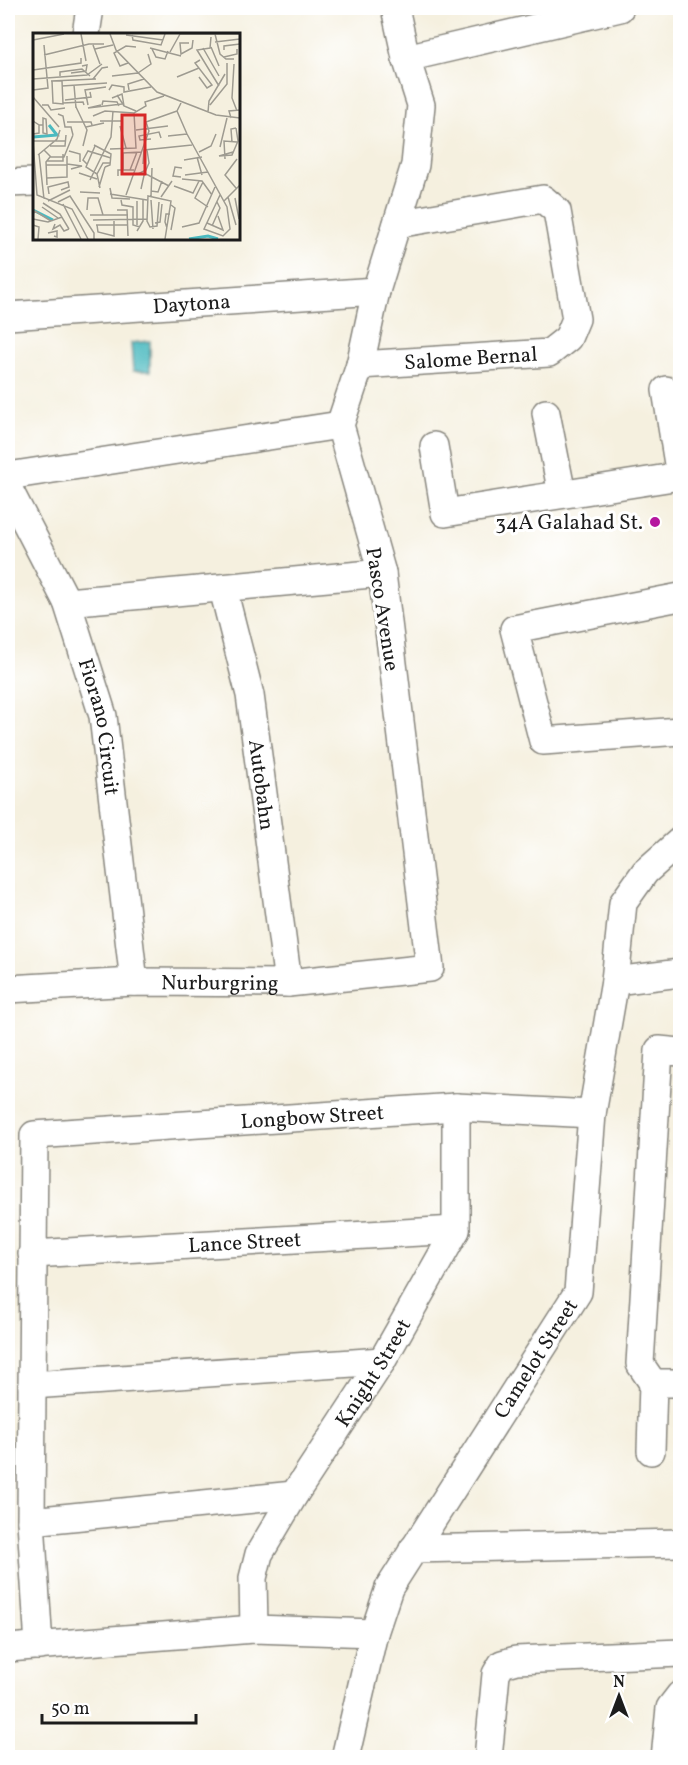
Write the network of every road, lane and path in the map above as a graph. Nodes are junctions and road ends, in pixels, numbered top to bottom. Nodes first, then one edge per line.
1 (90, 8) edge
2 (395, 8) edge
3 (609, 9) edge
4 (86, 33) edge
5 (406, 58) junction
6 (33, 182) edge
7 (8, 183) edge
8 (397, 224) junction
9 (376, 291) junction
10 (8, 316) edge
11 (360, 365) junction
12 (666, 390) dead end
13 (546, 413) dead end
14 (340, 425) junction
15 (434, 446) dead end
16 (8, 476) edge
17 (680, 476) edge
18 (8, 488) edge
19 (562, 494) junction
20 (382, 573) junction
21 (223, 589) junction
22 (681, 597) edge
23 (67, 602) junction
24 (681, 732) edge
25 (681, 841) edge
26 (430, 968) joint
27 (681, 973) edge
28 (615, 981) junction
29 (134, 982) junction
30 (288, 983) junction
31 (8, 989) edge
32 (670, 1051) edge
33 (456, 1107) junction
34 (592, 1114) junction
35 (456, 1230) junction
36 (32, 1254) junction
37 (382, 1361) junction
38 (653, 1383) junction
39 (681, 1383) edge
40 (32, 1385) junction
41 (651, 1450) dead end
42 (294, 1495) junction
43 (32, 1521) junction
44 (681, 1543) edge
45 (412, 1549) junction
46 (254, 1629) junction
47 (374, 1633) junction
48 (39, 1646) junction
49 (8, 1648) edge
50 (681, 1653) edge
51 (681, 1695) edge
52 (489, 1748) dead end
53 (345, 1758) edge
54 (665, 1758) edge

1 - 4 street
2 - 5 street
3 - 5 street
5 - 8 street
6 - 7 street
8 - 9 street
8 - 11 street, Salome Bernal
9 - 10 street, Daytona
9 - 11 street
11 - 14 street
12 - 17 street
13 - 19 street
14 - 16 street
14 - 20 street, Pasco Avenue
15 - 19 street
17 - 19 street
18 - 23 street, Fiorano Circuit
20 - 21 street
20 - 26 street, Pasco Avenue
21 - 23 street
21 - 30 street, Autobahn
22 - 24 street
23 - 29 street, Fiorano Circuit
25 - 28 street, Camelot Street
26 - 30 street, Nurburgring
27 - 28 street
28 - 34 street, Camelot Street
29 - 30 street, Nurburgring
29 - 31 street, Nurburgring
32 - 38 street
33 - 34 street, Longbow Street
33 - 35 street, Knight Street
33 - 36 street, Longbow Street
34 - 45 street, Camelot Street
35 - 36 street, Lance Street
35 - 37 street, Knight Street
36 - 40 street
37 - 40 street
37 - 42 street, Knight Street
38 - 39 street
38 - 41 street
40 - 43 street
42 - 43 street
42 - 46 street, Knight Street
43 - 48 street
44 - 45 street
45 - 47 street, Camelot Street
46 - 47 street
46 - 48 street
47 - 53 street, Camelot Street
48 - 49 street
50 - 52 street
51 - 54 street

